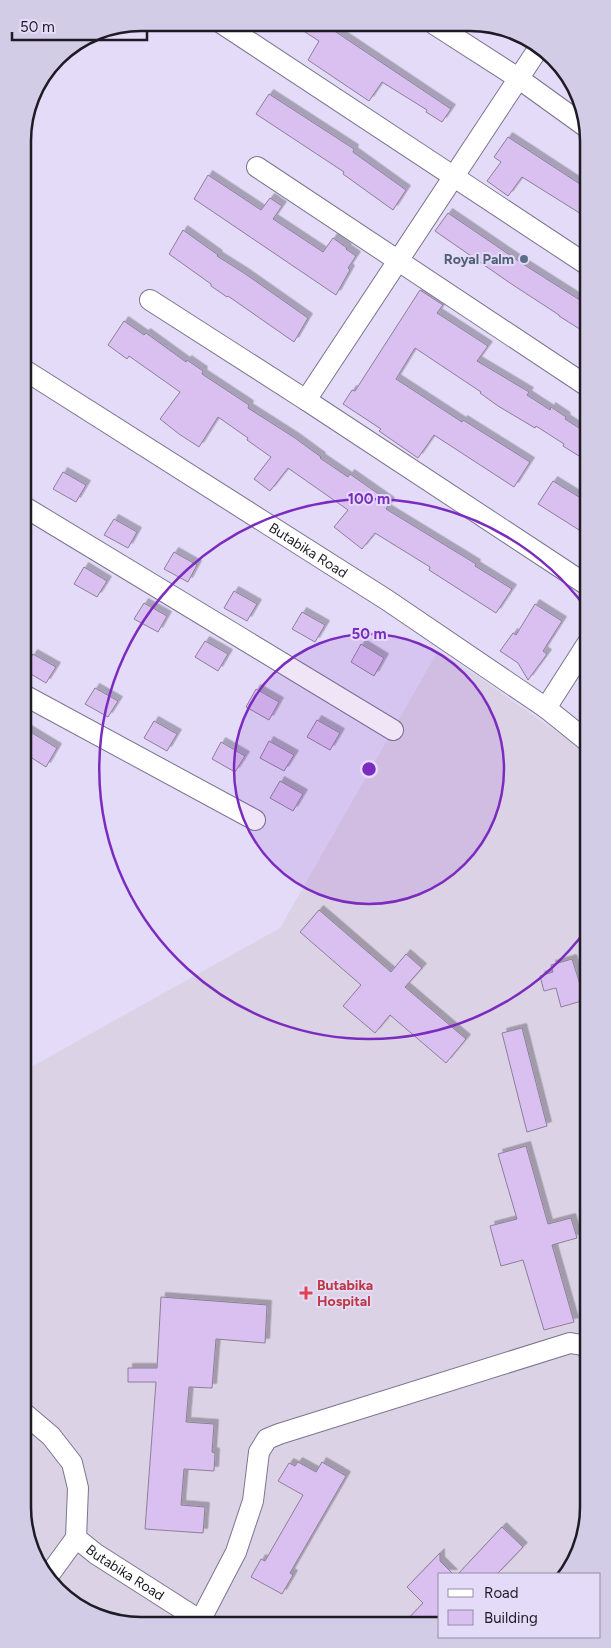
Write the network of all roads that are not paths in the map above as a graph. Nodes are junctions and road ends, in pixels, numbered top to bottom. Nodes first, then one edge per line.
1 (233, 31) edge
2 (445, 31) edge
3 (535, 53) edge
4 (518, 78) junction
5 (578, 121) edge
6 (257, 167) dead end
7 (453, 175) junction
8 (580, 260) edge
9 (397, 261) junction
10 (150, 300) dead end
11 (31, 374) edge
12 (580, 381) edge
13 (306, 400) junction
14 (31, 511) edge
15 (580, 581) edge
16 (580, 655) edge
17 (31, 699) edge
18 (546, 708) junction
19 (392, 730) dead end
20 (580, 735) edge
21 (255, 820) dead end
22 (580, 1345) edge
23 (31, 1419) edge
24 (76, 1538) junction
25 (52, 1571) edge
26 (193, 1617) edge
27 (204, 1617) edge

1 - 7 street
2 - 4 street
3 - 4 street
4 - 5 street
4 - 7 street
6 - 9 street
7 - 8 street
7 - 9 street
9 - 12 street
9 - 13 street
10 - 13 street
11 - 18 street, Butabika Road
13 - 15 street
14 - 19 street
16 - 18 street
17 - 21 street
18 - 20 street, Butabika Road
22 - 27 street
23 - 24 street, Butabika Road
24 - 25 street, Butabika Road
24 - 26 street, Butabika Road

